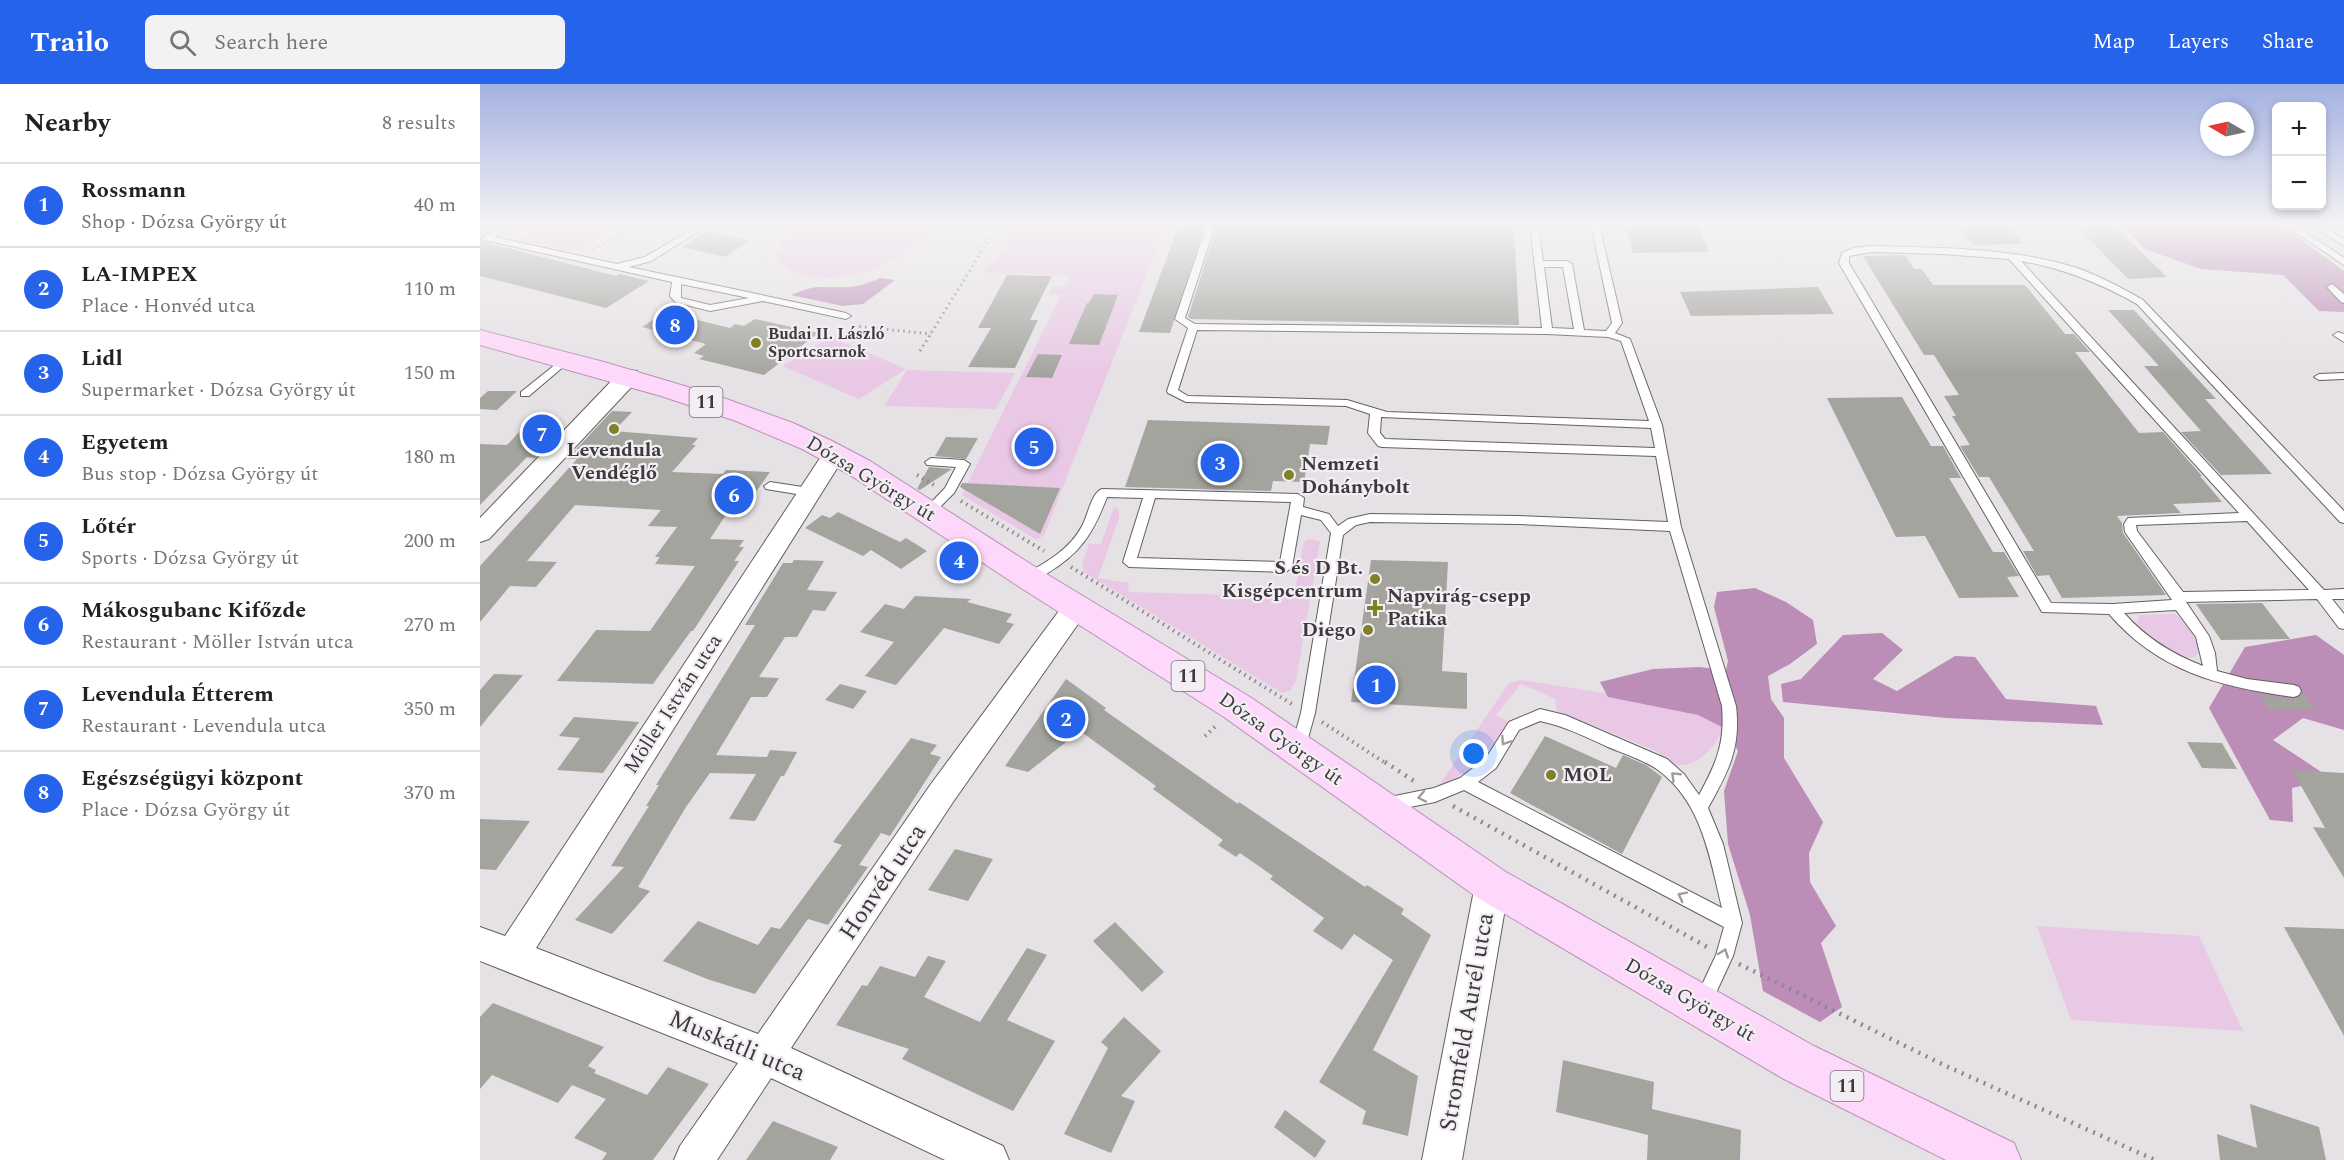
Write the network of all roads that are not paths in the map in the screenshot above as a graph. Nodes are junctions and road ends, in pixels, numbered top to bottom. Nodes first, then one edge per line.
1 (658, 275) edge
2 (1194, 275) edge
3 (1540, 275) edge
4 (1569, 275) edge
5 (1606, 275) edge
6 (1852, 275) edge
7 (2029, 275) edge
8 (2087, 275) edge
9 (677, 279) junction
10 (2332, 287) dead end
11 (765, 298) junction
12 (2344, 300) edge
13 (846, 316) road end
14 (1192, 327) junction
15 (1547, 331) junction
16 (1580, 333) junction
17 (1609, 334) junction
18 (480, 337) edge
19 (566, 359) junction
20 (629, 376) junction
21 (2344, 376) edge
22 (2319, 377) dead end
23 (549, 388) dead end
24 (1376, 412) junction
25 (1656, 425) junction
26 (1661, 452) junction
27 (834, 454) junction
28 (931, 462) dead end
29 (770, 486) dead end
30 (809, 492) junction
31 (1150, 494) junction
32 (1296, 509) junction
33 (928, 512) junction
34 (2250, 517) junction
35 (2344, 519) edge
36 (1676, 527) junction
37 (480, 533) edge
38 (1337, 533) junction
39 (1029, 578) junction
40 (2344, 594) edge
41 (2322, 596) junction
42 (2179, 601) junction
43 (1076, 607) junction
44 (2113, 609) junction
45 (2344, 624) edge
46 (2210, 675) junction
47 (2294, 691) dead end
48 (1298, 749) junction
49 (1465, 783) junction
50 (1377, 806) junction
51 (1701, 808) junction
52 (1492, 885) junction
53 (1734, 923) junction
54 (496, 950) edge
55 (1701, 1006) junction
56 (766, 1056) junction
57 (694, 1160) edge
58 (989, 1160) edge
59 (1442, 1160) edge
60 (1997, 1160) edge

1 - 9 lane
2 - 14 lane
3 - 15 lane
4 - 16 lane
5 - 17 lane
6 - 44 lane
7 - 34 lane
8 - 35 lane
9 - 11 lane
9 - 11 lane
10 - 12 lane
11 - 13 lane
14 - 15 lane
14 - 24 lane
15 - 16 lane
16 - 17 lane
17 - 25 lane
18 - 19 main road, Dózsa György út / 11
19 - 20 main road, Dózsa György út / 11
19 - 23 lane
20 - 27 main road, Dózsa György út / 11
20 - 37 street
21 - 22 lane
24 - 25 lane
24 - 26 lane
25 - 26 lane
26 - 36 lane
27 - 30 street, Möller István utca
27 - 33 main road, Dózsa György út / 11
28 - 33 lane
29 - 30 lane
30 - 54 street, Möller István utca
31 - 32 lane
31 - 32 lane
31 - 39 lane
32 - 38 lane
33 - 39 main road, Dózsa György út / 11
34 - 41 lane
34 - 42 lane
36 - 38 lane
36 - 51 lane
38 - 48 lane
39 - 43 main road, Dózsa György út / 11
40 - 41 lane
41 - 42 lane
41 - 45 lane
42 - 44 lane
42 - 46 lane
43 - 48 main road, Dózsa György út / 11
43 - 56 street, Honvéd utca
44 - 46 lane
46 - 47 lane
48 - 50 main road, Dózsa György út / 11
49 -> 50 lane
51 -> 49 lane
53 -> 49 lane
50 - 52 main road, Dózsa György út / 11
51 - 53 lane
52 - 55 main road, Dózsa György út / 11
52 - 59 street, Stromfeld Aurél utca
55 -> 53 lane
54 - 56 street, Muskátli utca
55 - 60 main road, Dózsa György út / 11
56 - 57 street, Honvéd utca
56 - 58 street, Muskátli utca

